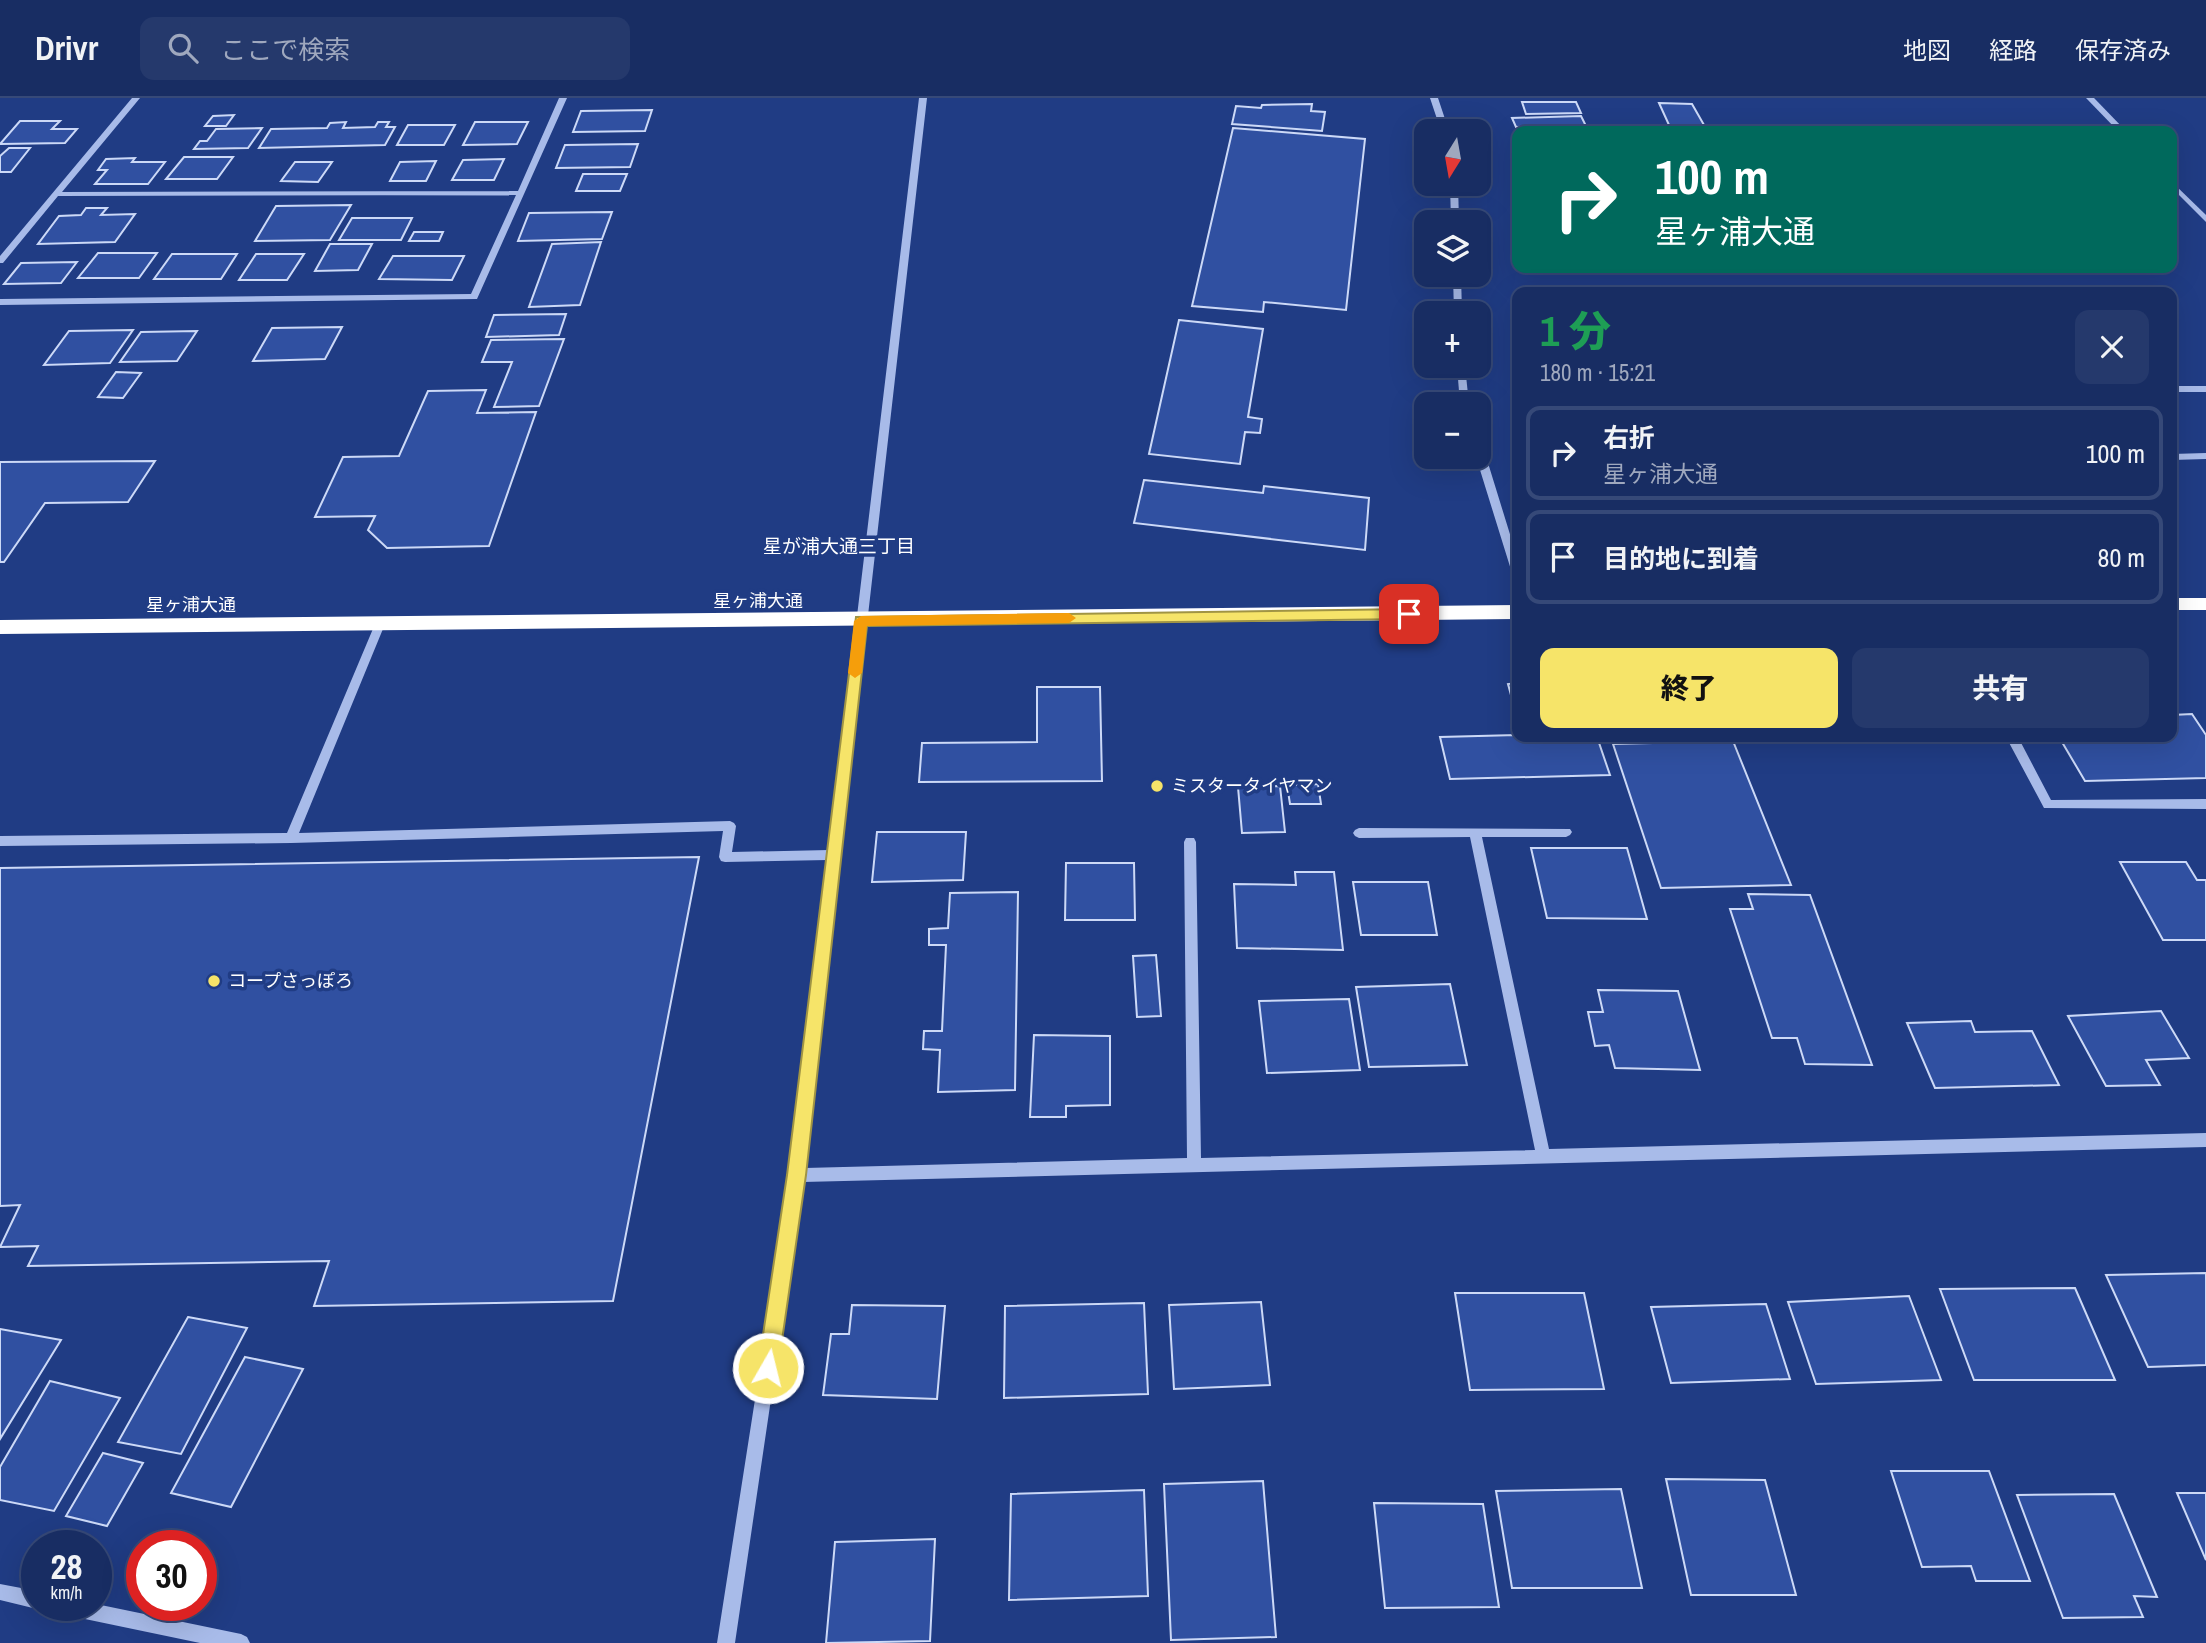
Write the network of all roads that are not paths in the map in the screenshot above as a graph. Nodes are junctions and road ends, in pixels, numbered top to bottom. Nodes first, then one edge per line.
1 (136, 98) edge
2 (563, 98) edge
3 (923, 98) edge
4 (1434, 98) edge
5 (2090, 98) edge
6 (1441, 119) edge
7 (2117, 126) edge
8 (2177, 189) edge
9 (521, 193) junction
10 (57, 194) junction
11 (2206, 220) edge
12 (0, 261) edge
13 (0, 302) edge
14 (2177, 389) edge
15 (2206, 389) edge
16 (2206, 456) edge
17 (2177, 457) edge
18 (1485, 469) edge
19 (1512, 557) edge
20 (2177, 604) edge
21 (2206, 604) edge
22 (1512, 612) edge
23 (861, 621) junction
24 (380, 624) junction
25 (0, 628) edge
26 (2014, 742) edge
27 (2206, 804) edge
28 (1475, 832) junction
29 (1566, 832) dead end
30 (1359, 833) dead end
31 (291, 838) junction
32 (0, 841) edge
33 (1190, 842) dead end
34 (834, 855) junction
35 (2206, 1140) edge
36 (1544, 1157) junction
37 (1194, 1166) junction
38 (797, 1175) junction
39 (0, 1592) edge
40 (21, 1597) edge
41 (112, 1616) edge
42 (241, 1643) edge
43 (726, 1643) edge

1 - 10 street
2 - 9 street
3 - 23 street
4 - 6 street
5 - 7 street
8 - 11 street
9 - 10 street
9 - 13 street
10 - 12 street
14 - 15 street
16 - 17 street
18 - 19 street
20 - 21 highway
22 - 23 highway, 星ヶ浦大通
23 - 24 highway, 星ヶ浦大通
23 - 34 street
24 - 25 highway, 星ヶ浦大通
24 - 31 street
26 - 27 street
28 - 29 street
28 - 30 street
28 - 36 street
31 - 32 street
31 - 34 street
33 - 37 street
34 - 38 street
35 - 36 street
36 - 37 street
37 - 38 street
38 - 43 street
39 - 40 street
41 - 42 street

